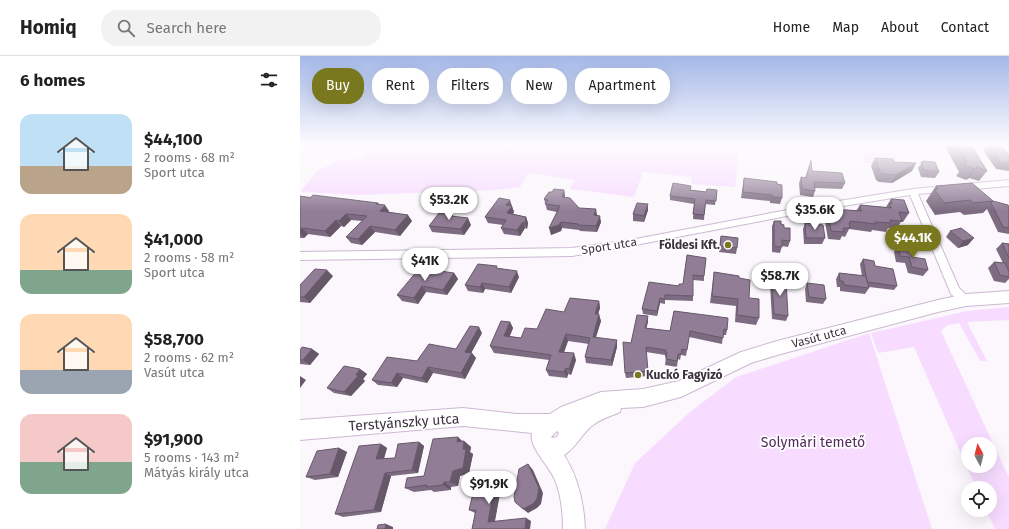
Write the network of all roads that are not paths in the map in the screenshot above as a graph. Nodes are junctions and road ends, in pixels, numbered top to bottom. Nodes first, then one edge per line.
1 (1009, 183) edge
2 (913, 192) junction
3 (300, 256) edge
4 (1009, 297) edge
5 (966, 300) junction
6 (640, 398) junction
7 (552, 422) junction
8 (507, 423) junction
9 (300, 430) edge
10 (556, 442) junction
11 (574, 529) edge

1 - 2 street, Sport utca
2 - 3 street, Sport utca
2 - 5 street
4 - 5 street, Vasút utca
5 - 6 street, Vasút utca
6 - 7 street, Vasút utca
6 - 10 street, Vasút utca
7 - 8 street, Terstyánszky utca
7 - 10 street
8 - 9 street, Terstyánszky utca
8 - 10 street, Terstyánszky utca
10 - 11 street

